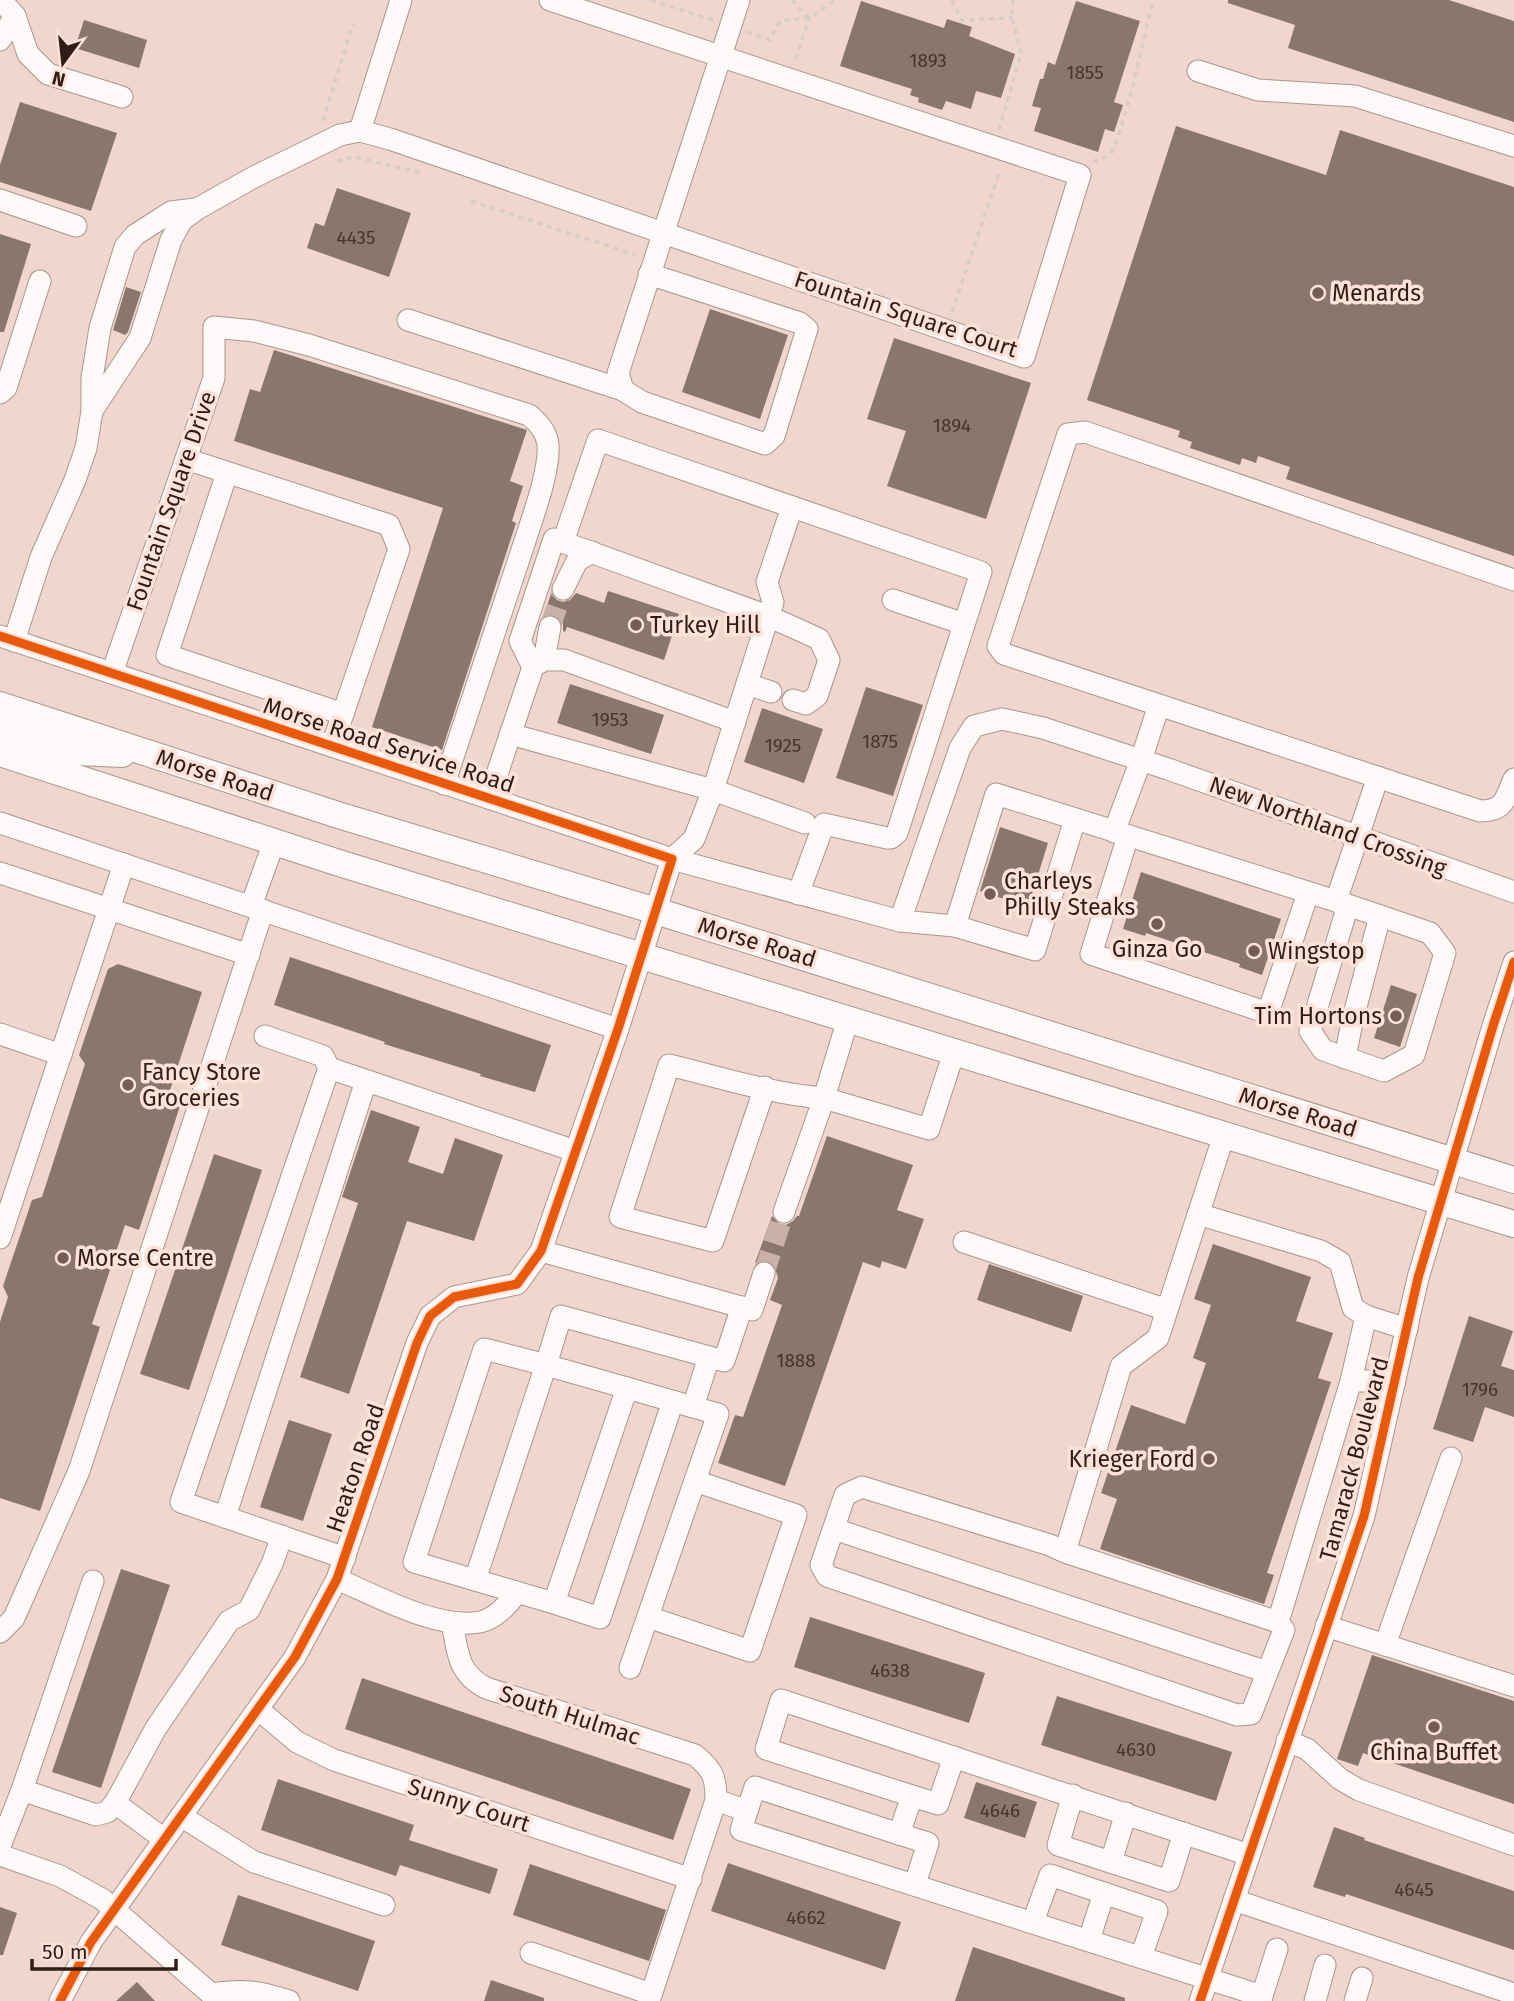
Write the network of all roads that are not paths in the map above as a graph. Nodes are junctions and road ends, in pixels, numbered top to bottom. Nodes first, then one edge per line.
1 (401, 0) edge
2 (550, 0) edge
3 (739, 0) edge
4 (8, 8) edge
5 (0, 40) edge
6 (721, 57) junction
7 (1198, 71) dead end
8 (122, 97) dead end
9 (360, 131) junction
10 (1514, 146) edge
11 (0, 200) edge
12 (197, 209) junction
13 (76, 226) dead end
14 (662, 232) junction
15 (645, 265) junction
16 (40, 281) dead end
17 (408, 320) dead end
18 (623, 390) junction
19 (0, 393) edge
20 (92, 411) junction
21 (186, 459) junction
22 (227, 473) junction
23 (792, 507) junction
24 (563, 542) junction
25 (592, 552) junction
26 (1514, 580) edge
27 (563, 589) tunnel mouth
28 (893, 600) dead end
29 (768, 616) junction
30 (964, 624) junction
31 (550, 627) tunnel mouth
32 (7, 638) edge
33 (538, 664) junction
34 (112, 673) junction
35 (747, 684) junction
36 (771, 692) dead end
37 (793, 700) dead end
38 (0, 705) edge
39 (1158, 705) junction
40 (343, 714) junction
41 (735, 722) junction
42 (0, 730) edge
43 (510, 734) junction
44 (332, 746) junction
45 (144, 752) junction
46 (0, 753) edge
47 (1141, 760) junction
48 (1378, 777) junction
49 (1514, 779) edge
50 (444, 784) junction
51 (713, 790) junction
52 (489, 798) junction
53 (1075, 819) junction
54 (0, 823) edge
55 (805, 823) dead end
56 (1121, 834) junction
57 (1357, 836) junction
58 (274, 842) junction
59 (672, 859) junction
60 (124, 864) junction
61 (0, 873) edge
62 (1514, 892) edge
63 (1308, 893) junction
64 (798, 894) junction
65 (1342, 903) junction
66 (257, 908) junction
67 (109, 909) junction
68 (656, 911) junction
69 (1380, 916) junction
70 (900, 921) junction
71 (955, 926) junction
72 (640, 954) junction
73 (249, 955) junction
74 (1514, 962) edge
75 (848, 1019) junction
76 (618, 1029) junction
77 (0, 1034) edge
78 (265, 1036) dead end
79 (954, 1052) junction
80 (61, 1055) junction
81 (1345, 1058) junction
82 (329, 1068) junction
83 (366, 1081) junction
84 (765, 1087) junction
85 (824, 1098) junction
86 (1224, 1135) junction
87 (576, 1151) junction
88 (1453, 1161) junction
89 (1514, 1180) edge
90 (1440, 1200) junction
91 (784, 1212) tunnel mouth
92 (1198, 1213) junction
93 (1514, 1224) edge
94 (0, 1238) edge
95 (964, 1242) dead end
96 (541, 1251) junction
97 (764, 1273) tunnel mouth
98 (742, 1307) junction
99 (1167, 1310) junction
100 (1366, 1316) junction
101 (1406, 1329) junction
102 (709, 1357) junction
103 (546, 1364) junction
104 (1351, 1381) junction
105 (1395, 1381) junction
106 (627, 1388) junction
107 (683, 1404) junction
108 (1451, 1458) dead end
109 (695, 1480) junction
110 (225, 1517) junction
111 (834, 1529) junction
112 (282, 1536) junction
113 (1065, 1552) junction
114 (345, 1558) junction
115 (337, 1579) junction
116 (475, 1580) junction
117 (93, 1581) dead end
118 (517, 1592) junction
119 (554, 1603) junction
120 (648, 1617) junction
121 (452, 1623) junction
122 (1281, 1626) junction
123 (0, 1632) edge
124 (1324, 1634) junction
125 (1385, 1645) junction
126 (630, 1668) dead end
127 (1267, 1672) junction
128 (1514, 1686) edge
129 (258, 1710) junction
130 (1287, 1741) junction
131 (954, 1757) junction
132 (22, 1790) junction
133 (716, 1791) junction
134 (912, 1796) junction
135 (1073, 1796) junction
136 (116, 1803) junction
137 (747, 1811) junction
138 (1126, 1814) junction
139 (181, 1816) junction
140 (1184, 1833) junction
141 (899, 1834) junction
142 (164, 1839) junction
143 (1514, 1845) edge
144 (0, 1846) edge
145 (1249, 1854) junction
146 (0, 1855) edge
147 (1111, 1862) junction
148 (691, 1878) junction
149 (915, 1884) junction
150 (1104, 1894) junction
151 (1234, 1899) junction
152 (384, 1905) dead end
153 (115, 1909) junction
154 (1034, 1922) junction
155 (1089, 1940) junction
156 (1277, 1949) dead end
157 (531, 1953) dead end
158 (1141, 1957) junction
159 (1325, 1965) dead end
160 (1207, 1978) junction
161 (1362, 1978) dead end
162 (1514, 1994) edge
163 (213, 1997) edge
164 (650, 1998) edge
165 (1262, 1998) edge
166 (60, 2001) edge
167 (289, 2001) edge
168 (1200, 2001) edge
169 (1315, 2001) edge
170 (1355, 2001) edge

1 - 9 street
2 - 6 street, Fountain Square Court
3 - 6 street
4 - 5 street
4 - 8 street
6 - 14 street
6 - 14 street, Fountain Square Court
7 - 10 street
9 - 12 street
9 - 14 street, Fountain Square Court
11 - 13 street
12 - 20 street
12 - 20 street
14 - 15 street
15 - 18 street
15 - 18 street
16 - 19 street
17 - 18 street
20 - 32 street
21 - 22 street
21 - 34 street, Fountain Square Drive
21 - 50 street, Fountain Square Drive
22 - 40 street
22 - 40 street
23 - 24 street
23 - 29 street
23 - 30 street
24 - 25 street
24 - 33 street
25 - 27 street
25 - 29 street
26 - 39 street
28 - 30 street
29 - 35 street
29 - 37 street
30 - 64 street
31 - 33 street
32 - 34 street, Morse Road Service Road
33 - 41 street
33 - 43 street
34 - 44 street, Morse Road Service Road
35 - 36 street
35 - 41 street
38 - 45 main road, Morse Road
39 - 47 street
39 - 48 street
40 - 44 street
41 - 51 street
42 - 45 main road
43 - 51 street
43 - 52 street
44 - 50 street, Morse Road Service Road
45 - 68 main road, Morse Road
46 - 58 main road, Morse Road
47 - 56 street
47 - 57 street, New Northland Crossing
47 - 70 street, New Northland Crossing
48 - 49 street
48 - 57 street
50 - 52 street, Morse Road Service Road
51 - 55 street
51 - 59 street
52 - 59 street, Morse Road Service Road
53 - 56 street
53 - 71 street, Morse Road Service Road
53 - 71 street
54 - 60 street
56 - 63 street
56 - 63 street
57 - 62 street, New Northland Crossing
57 - 65 street
58 - 66 street
58 - 72 main road, Morse Road
59 - 64 street, Morse Road Service Road
59 - 68 street
60 - 66 street
60 - 67 street
61 - 67 street
63 - 65 street
64 - 70 street, Morse Road Service Road
65 - 69 street
65 - 81 street
66 - 73 street
66 - 76 street
67 - 73 street
67 - 80 street
68 - 72 street
68 - 88 main road, Morse Road
69 - 81 street
69 - 81 street
70 - 71 street, Morse Road Service Road
72 - 75 main road, Morse Road
72 - 76 street, Heaton Road
73 - 123 street
74 - 88 street, Tamarack Boulevard
75 - 79 main road, Morse Road
75 - 85 street
76 - 87 street, Heaton Road
77 - 80 street
78 - 82 street
79 - 85 street
79 - 86 main road, Morse Road
80 - 94 street
82 - 83 street
82 - 110 street
83 - 87 street
83 - 110 street
84 - 84 street
84 - 85 street
85 - 91 street
86 - 90 main road, Morse Road
86 - 92 street
87 - 96 street, Heaton Road
88 - 89 main road, Morse Road
88 - 90 street, Tamarack Boulevard
90 - 93 main road, Morse Road
90 - 101 street, Tamarack Boulevard
92 - 99 street
92 - 100 street
95 - 99 street
96 - 98 street
96 - 114 street, Heaton Road
97 - 98 street
98 - 102 street
99 - 113 street
100 - 101 street
100 - 104 street
101 - 105 street, Tamarack Boulevard
102 - 103 street
102 - 107 street
103 - 106 street
103 - 116 street
103 - 116 street
104 - 105 street
104 - 122 street
105 - 124 street, Tamarack Boulevard
106 - 107 street
106 - 119 street
107 - 109 street
107 - 119 street
108 - 125 street
109 - 120 street
109 - 120 street
110 - 112 street
111 - 113 street
111 - 127 street
111 - 127 street
112 - 114 street
112 - 136 street
113 - 122 street
114 - 115 street, Heaton Road
115 - 121 street
115 - 129 street, Heaton Road
116 - 118 street
117 - 132 street
118 - 119 street
118 - 121 street
120 - 126 street
121 - 133 street, South Hulmac
122 - 124 street
122 - 127 street
124 - 125 street
124 - 130 street, Tamarack Boulevard
125 - 128 street
129 - 139 street, Heaton Road
129 - 148 street, Sunny Court
130 - 143 street
130 - 145 street, Tamarack Boulevard
131 - 134 street
131 - 134 street
131 - 135 street
132 - 136 street
132 - 144 street
133 - 137 street
133 - 148 street
134 - 141 street
135 - 138 street
135 - 147 street
136 - 142 street
137 - 141 street
137 - 149 street
138 - 140 street
138 - 147 street
139 - 142 street, Heaton Road
139 - 152 street
140 - 145 street
140 - 147 street
141 - 149 street
142 - 153 street, Heaton Road
145 - 151 street, Tamarack Boulevard
146 - 153 street
148 - 164 street
149 - 154 street
150 - 154 street
150 - 155 street
150 - 158 street
151 - 160 street, Tamarack Boulevard
151 - 162 street
153 - 163 street
153 - 166 street, Heaton Road
154 - 155 street
155 - 158 street
156 - 165 street
157 - 164 street
158 - 160 street
159 - 169 street
160 - 165 street
160 - 168 street, Tamarack Boulevard
161 - 170 street
163 - 167 street

